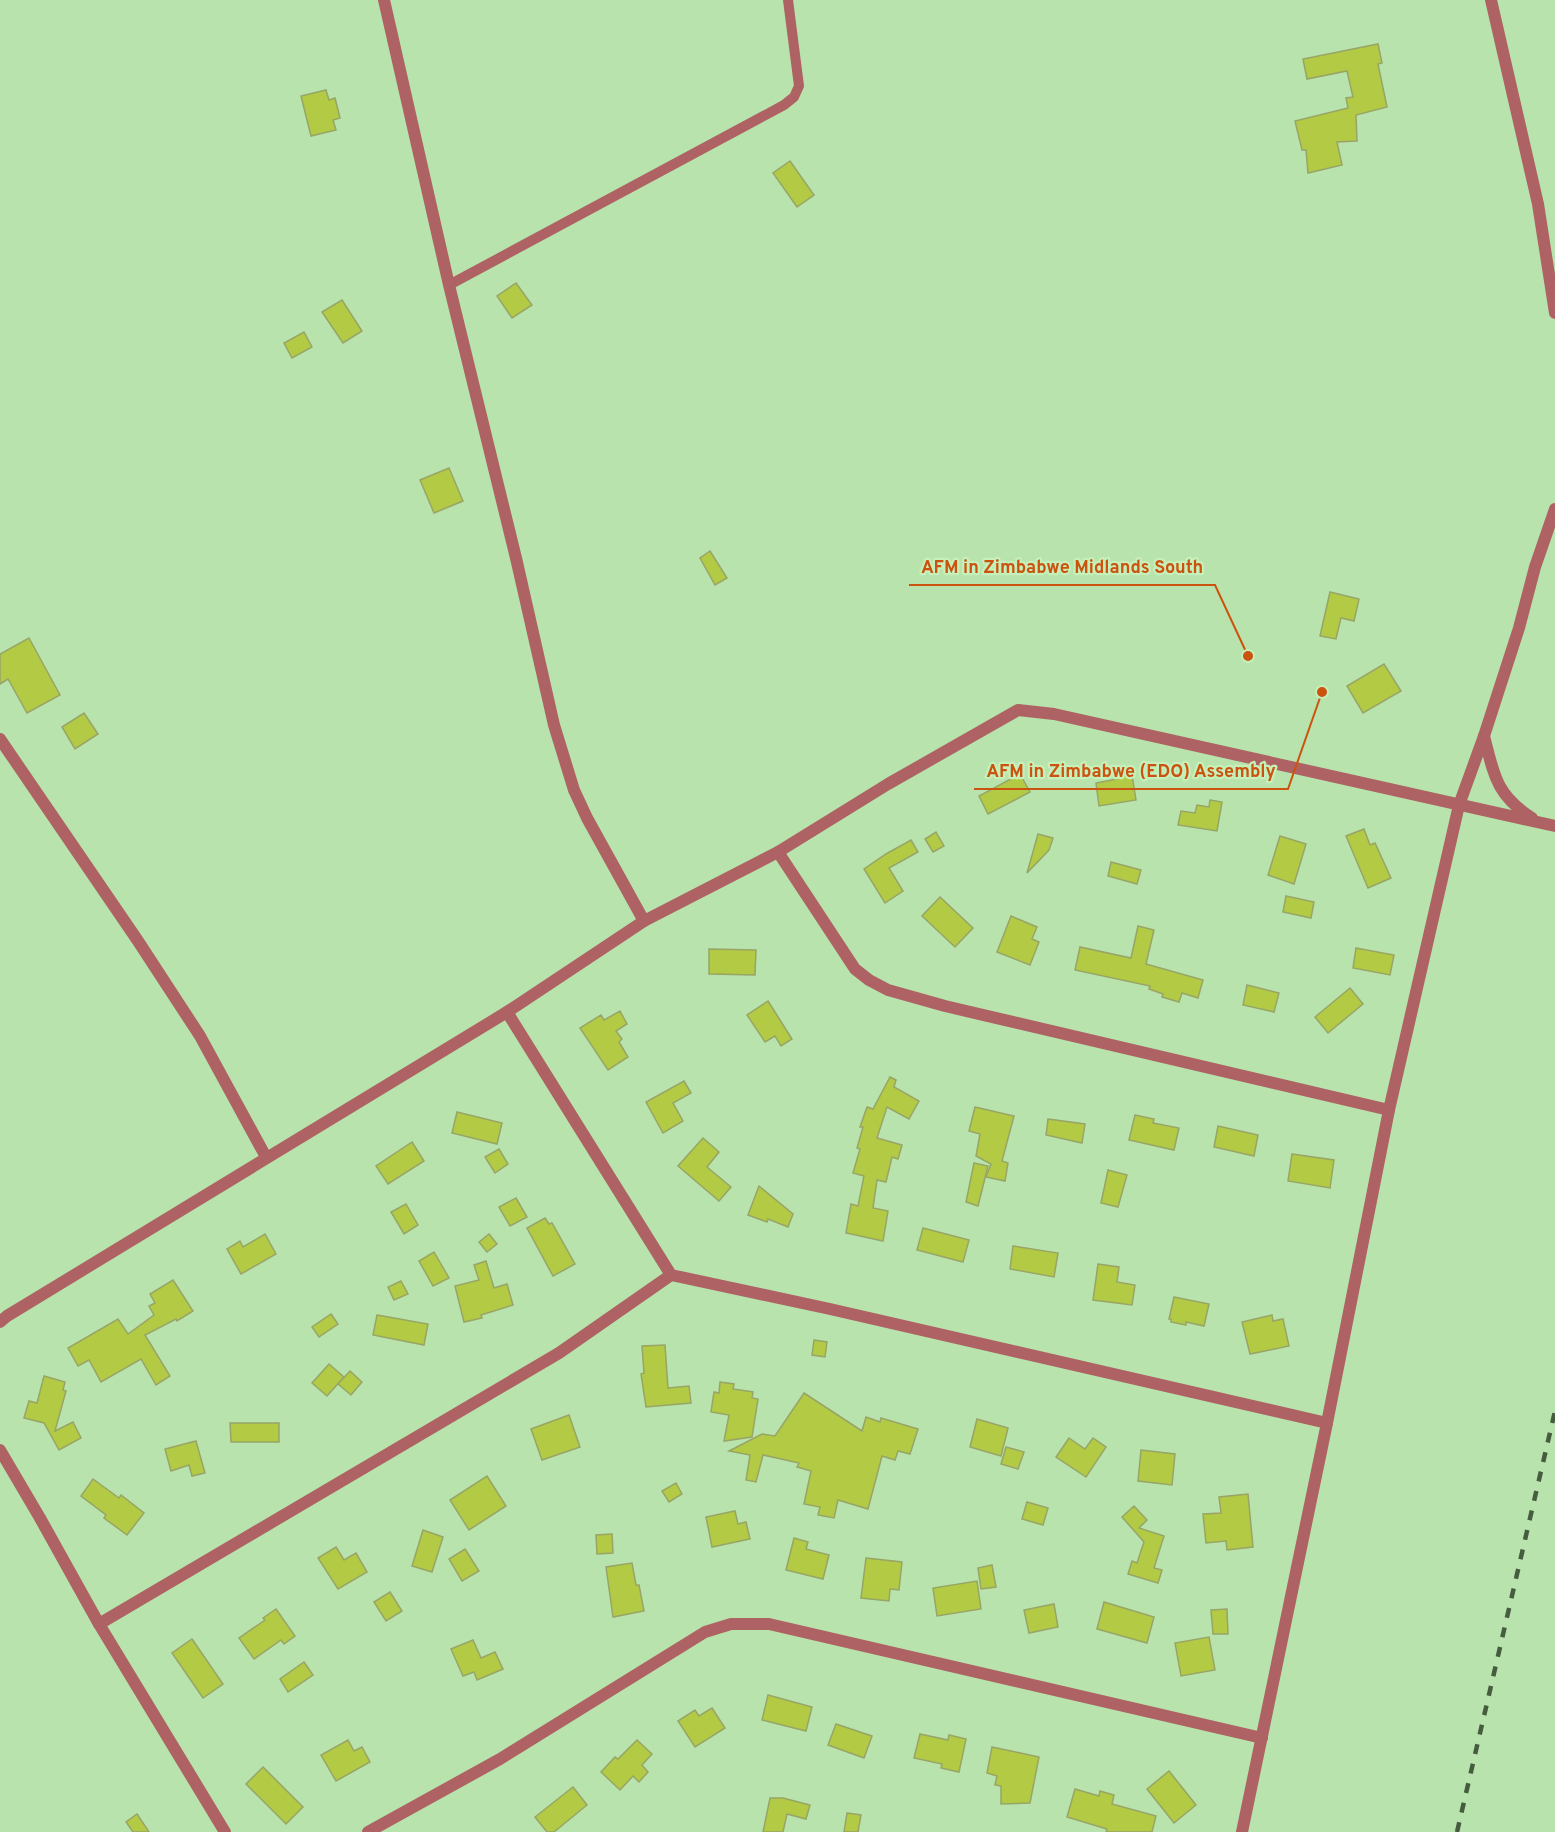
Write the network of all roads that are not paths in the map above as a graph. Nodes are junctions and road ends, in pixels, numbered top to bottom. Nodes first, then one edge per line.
1 (384, 0) edge
2 (788, 0) edge
3 (1491, 0) edge
4 (449, 285) junction
5 (1555, 313) edge
6 (1555, 509) edge
7 (1484, 736) junction
8 (0, 739) edge
9 (1459, 805) junction
10 (1541, 823) junction
11 (1555, 826) edge
12 (778, 852) junction
13 (644, 921) junction
14 (507, 1012) junction
15 (1389, 1110) junction
16 (266, 1157) junction
17 (671, 1275) junction
18 (0, 1322) edge
19 (1327, 1423) junction
20 (0, 1450) edge
21 (99, 1624) junction
22 (1262, 1738) junction
23 (225, 1832) edge
24 (368, 1832) edge
25 (1242, 1832) edge

1 - 4 street
2 - 4 lane
3 - 5 street
4 - 13 street
6 - 7 street
7 - 9 street
7 - 10 street
8 - 16 street
9 - 10 street
9 - 12 street
9 - 15 street
10 - 11 street
12 - 13 street
12 - 15 street
13 - 14 street
14 - 16 street
14 - 17 street
15 - 19 street
16 - 18 street
17 - 19 street
17 - 21 street
19 - 22 street
20 - 21 street
21 - 23 street
22 - 24 street
22 - 25 street

